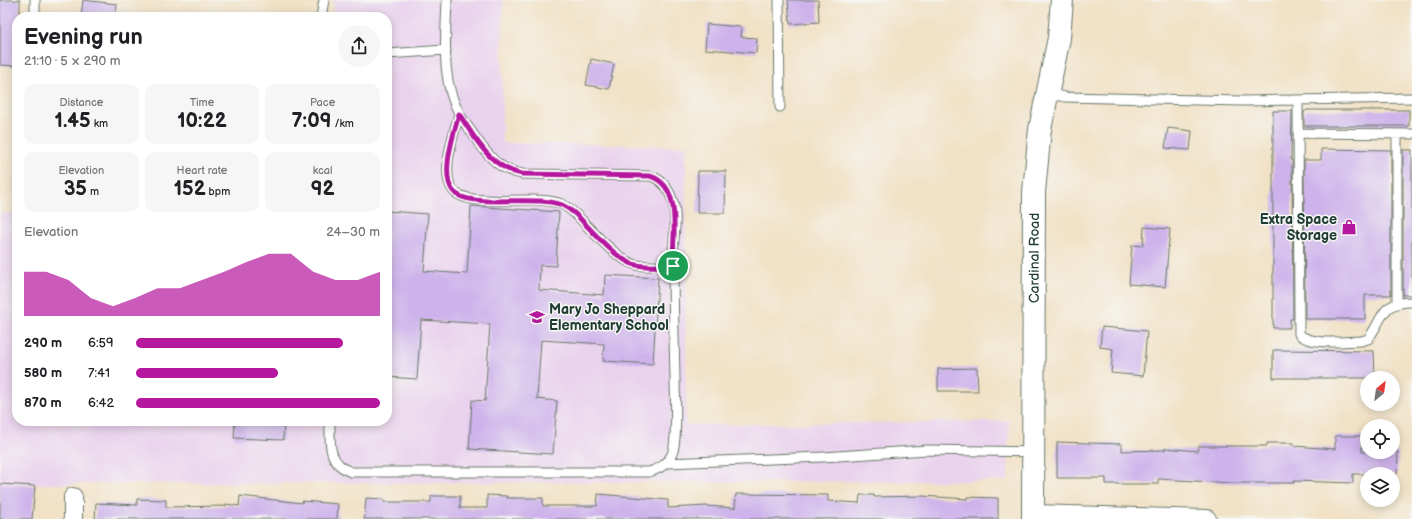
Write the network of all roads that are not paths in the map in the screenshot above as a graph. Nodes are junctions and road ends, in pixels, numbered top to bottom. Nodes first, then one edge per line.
1 (35, 0) edge
2 (324, 0) edge
3 (447, 0) edge
4 (779, 0) edge
5 (1062, 0) edge
6 (35, 12) edge
7 (322, 12) edge
8 (446, 50) junction
9 (392, 54) edge
10 (1047, 93) junction
11 (1412, 98) edge
12 (1298, 100) junction
13 (780, 107) dead end
14 (459, 114) junction
15 (1298, 133) junction
16 (1397, 134) junction
17 (1412, 134) edge
18 (673, 266) junction
19 (1397, 302) junction
20 (1412, 302) edge
21 (330, 426) edge
22 (1032, 452) junction
23 (666, 464) junction
24 (73, 497) dead end
25 (1033, 516) edge
26 (73, 519) edge
27 (1206, 519) edge

1 - 6 lane
2 - 7 lane
3 - 8 lane
4 - 13 lane
5 - 10 street, Cardinal Road
8 - 9 lane
8 - 14 lane
10 - 12 lane
10 - 22 street, Cardinal Road
11 - 12 lane
12 - 15 lane
14 - 18 lane
14 - 18 lane
15 - 16 lane
15 - 19 lane
16 - 17 lane
16 - 19 lane
18 - 23 lane
19 - 20 lane
21 - 23 lane
22 - 23 lane
22 - 25 street, Cardinal Road
24 - 26 street
25 - 27 street

